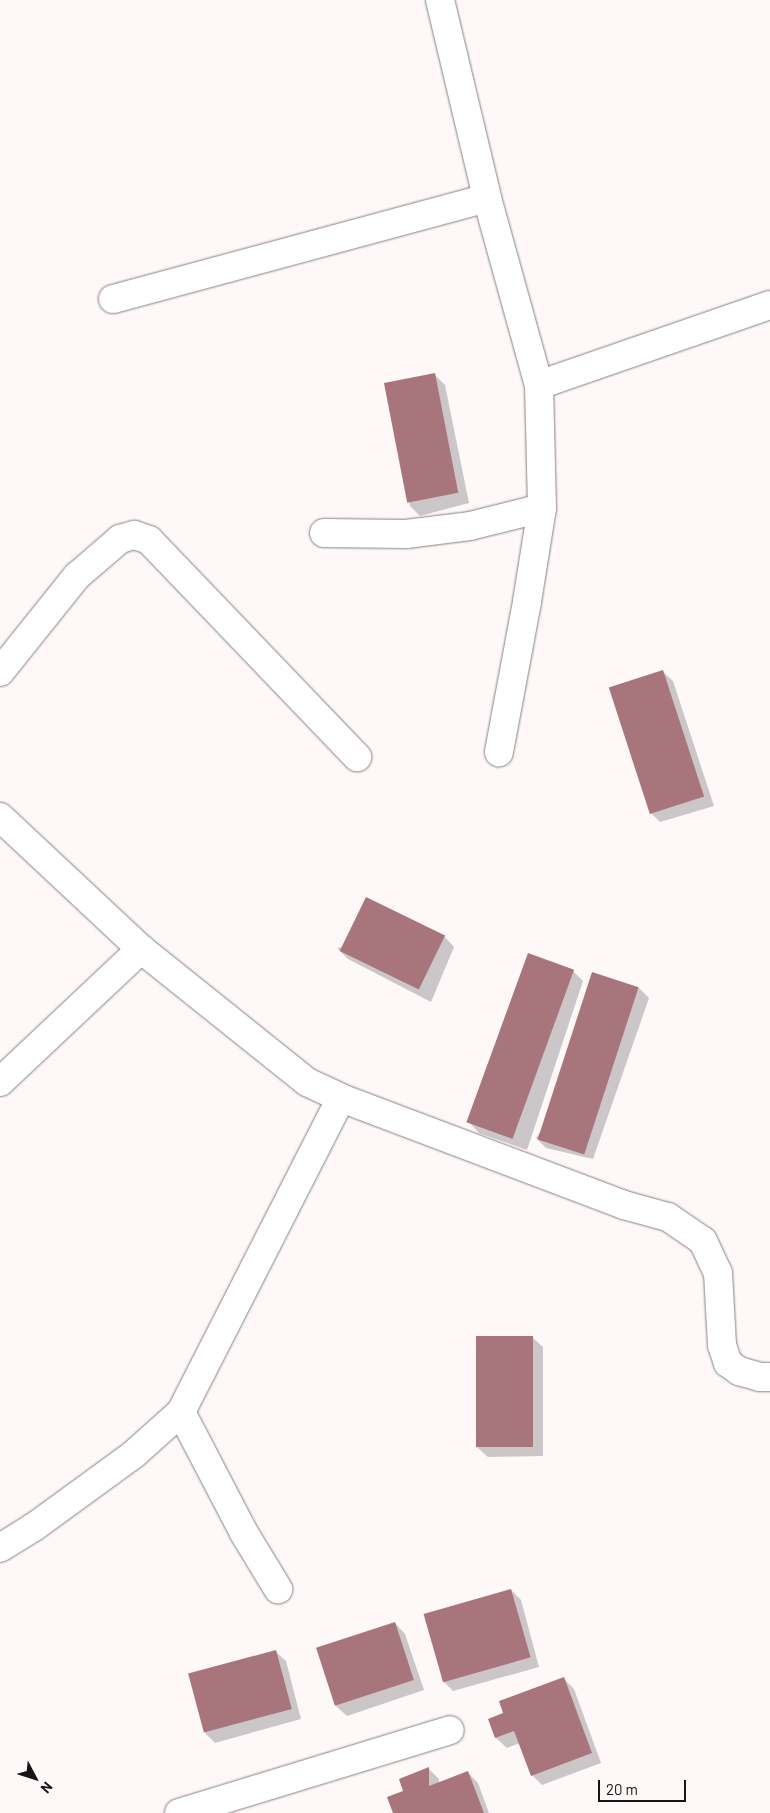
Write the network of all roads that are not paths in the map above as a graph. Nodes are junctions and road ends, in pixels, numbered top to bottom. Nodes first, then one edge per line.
1 (440, 0) edge
2 (487, 198) junction
3 (113, 299) dead end
4 (770, 305) edge
5 (539, 385) junction
6 (542, 508) junction
7 (324, 533) dead end
8 (0, 672) edge
9 (499, 752) dead end
10 (357, 757) dead end
11 (0, 817) edge
12 (141, 949) junction
13 (0, 1082) edge
14 (341, 1098) junction
15 (770, 1377) edge
16 (181, 1412) junction
17 (0, 1548) edge
18 (278, 1589) dead end
19 (450, 1730) dead end
20 (179, 1813) edge

1 - 2 street
2 - 3 street
2 - 5 street
4 - 5 street
5 - 6 street
6 - 7 street
6 - 9 street
8 - 10 street
11 - 12 street
12 - 13 street
12 - 14 street
14 - 15 street
14 - 16 street
16 - 17 street
16 - 18 street
19 - 20 street

